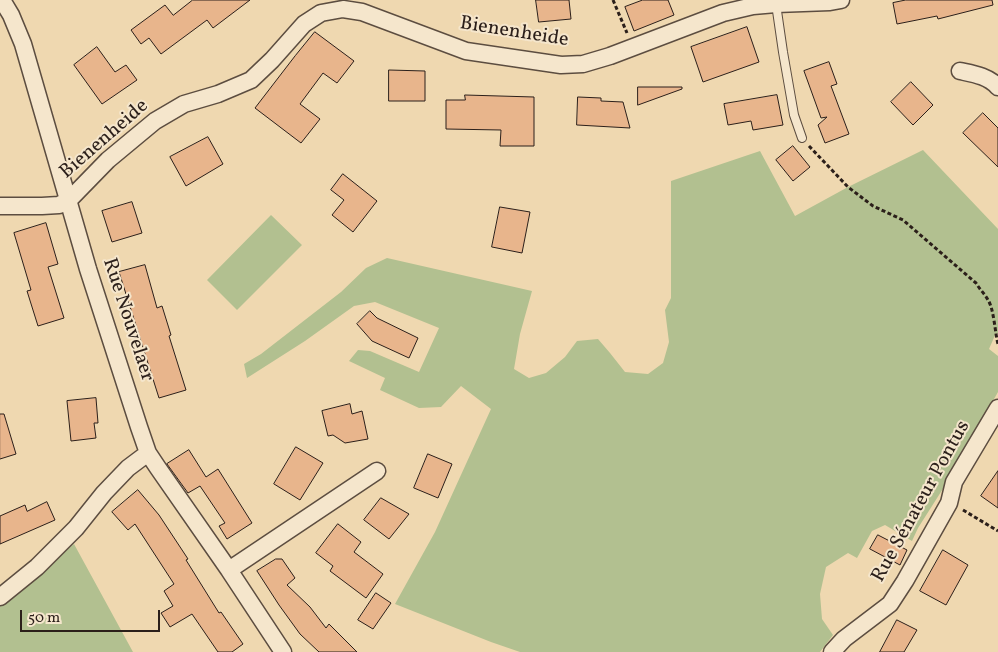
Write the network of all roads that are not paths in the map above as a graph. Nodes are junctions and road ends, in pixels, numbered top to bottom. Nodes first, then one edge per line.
1 (2, 0) edge
2 (841, 0) edge
3 (776, 4) junction
4 (960, 71) dead end
5 (998, 86) edge
6 (802, 138) road end
7 (68, 200) junction
8 (0, 206) edge
9 (998, 408) edge
10 (148, 452) junction
11 (377, 471) dead end
12 (229, 570) junction
13 (0, 597) edge
14 (283, 652) edge
15 (832, 652) edge

1 - 7 street, Rue Nouvelaer
2 - 3 street, Bienenheide
3 - 6 lane
3 - 7 street, Bienenheide
4 - 5 street
7 - 8 street
7 - 10 street, Rue Nouvelaer
9 - 15 street, Rue Sénateur Pontus
10 - 12 street, Rue Nouvelaer
10 - 13 street
11 - 12 street
12 - 14 street, Rue Nouvelaer

